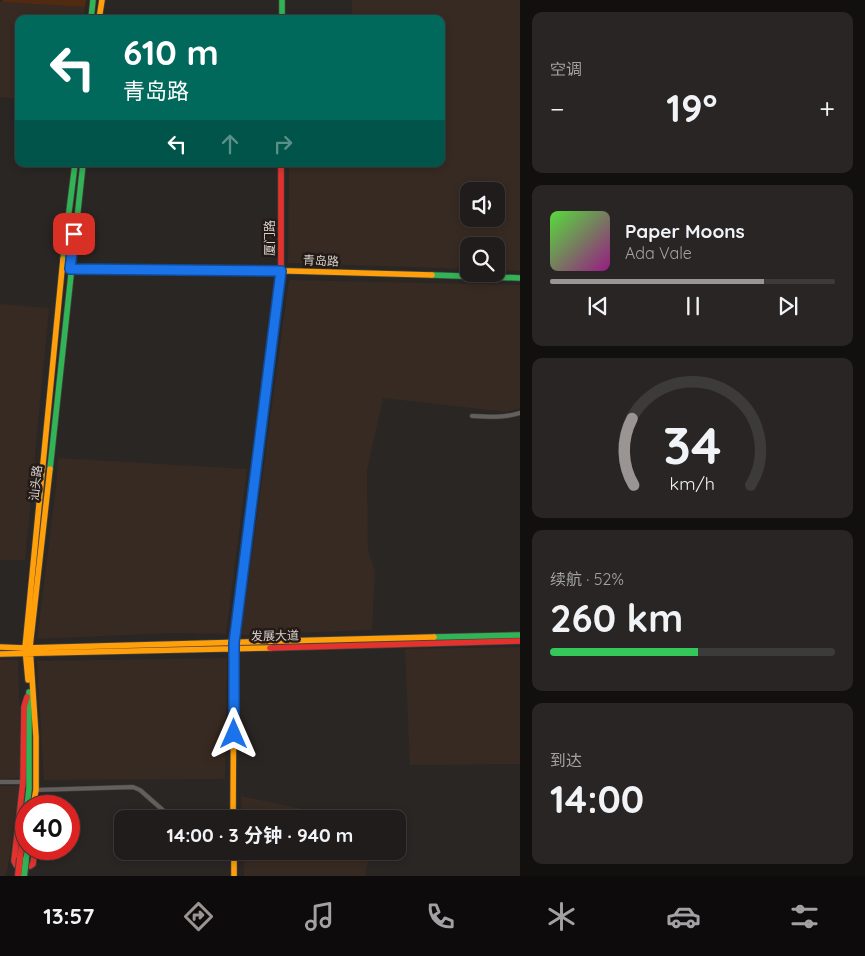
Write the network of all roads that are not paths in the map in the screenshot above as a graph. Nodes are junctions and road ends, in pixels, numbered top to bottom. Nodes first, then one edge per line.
1 (93, 0) edge
2 (102, 0) edge
3 (282, 0) edge
4 (91, 15) edge
5 (100, 15) edge
6 (282, 15) edge
7 (75, 167) edge
8 (83, 167) edge
9 (281, 167) edge
10 (62, 269) junction
11 (70, 269) junction
12 (281, 271) junction
13 (520, 278) edge
14 (520, 413) edge
15 (472, 416) dead end
16 (520, 635) edge
17 (520, 641) edge
18 (234, 646) junction
19 (0, 647) edge
20 (28, 651) junction
21 (0, 654) edge
22 (29, 691) junction
23 (0, 782) edge
24 (23, 782) junction
25 (36, 790) junction
26 (28, 795) edge
27 (36, 795) edge
28 (163, 810) edge
29 (234, 810) edge
30 (23, 860) edge
31 (23, 860) edge
32 (34, 860) edge
33 (234, 860) edge
34 (16, 865) dead end
35 (30, 866) dead end
36 (18, 876) edge
37 (24, 876) edge
38 (234, 876) edge

1 - 4 main road
2 - 5 main road
3 - 6 main road
7 - 10 main road, 汕头路
8 - 11 main road, 汕头路
9 - 12 main road, 厦门路
10 - 11 main road, 青岛路
10 - 20 main road, 汕头路
11 - 12 main road, 青岛路
11 - 20 main road, 汕头路
12 - 13 main road, 青岛路
12 - 18 main road, 厦门路
14 - 15 street
16 - 18 main road, 发展大道
17 - 18 main road, 发展大道
18 - 20 main road, 发展大道
18 - 29 main road, 厦门路
19 - 20 main road, 发展大道
20 - 21 main road, 发展大道
20 - 22 main road, 汕头路
20 - 25 main road, 汕头路
22 - 24 main road
22 - 26 main road, 汕头路
23 - 24 street
24 - 34 main road
25 - 27 main road, 汕头路
25 - 28 street
30 - 36 main road, bridge
31 - 37 main road, bridge
32 - 35 main road
33 - 38 main road

